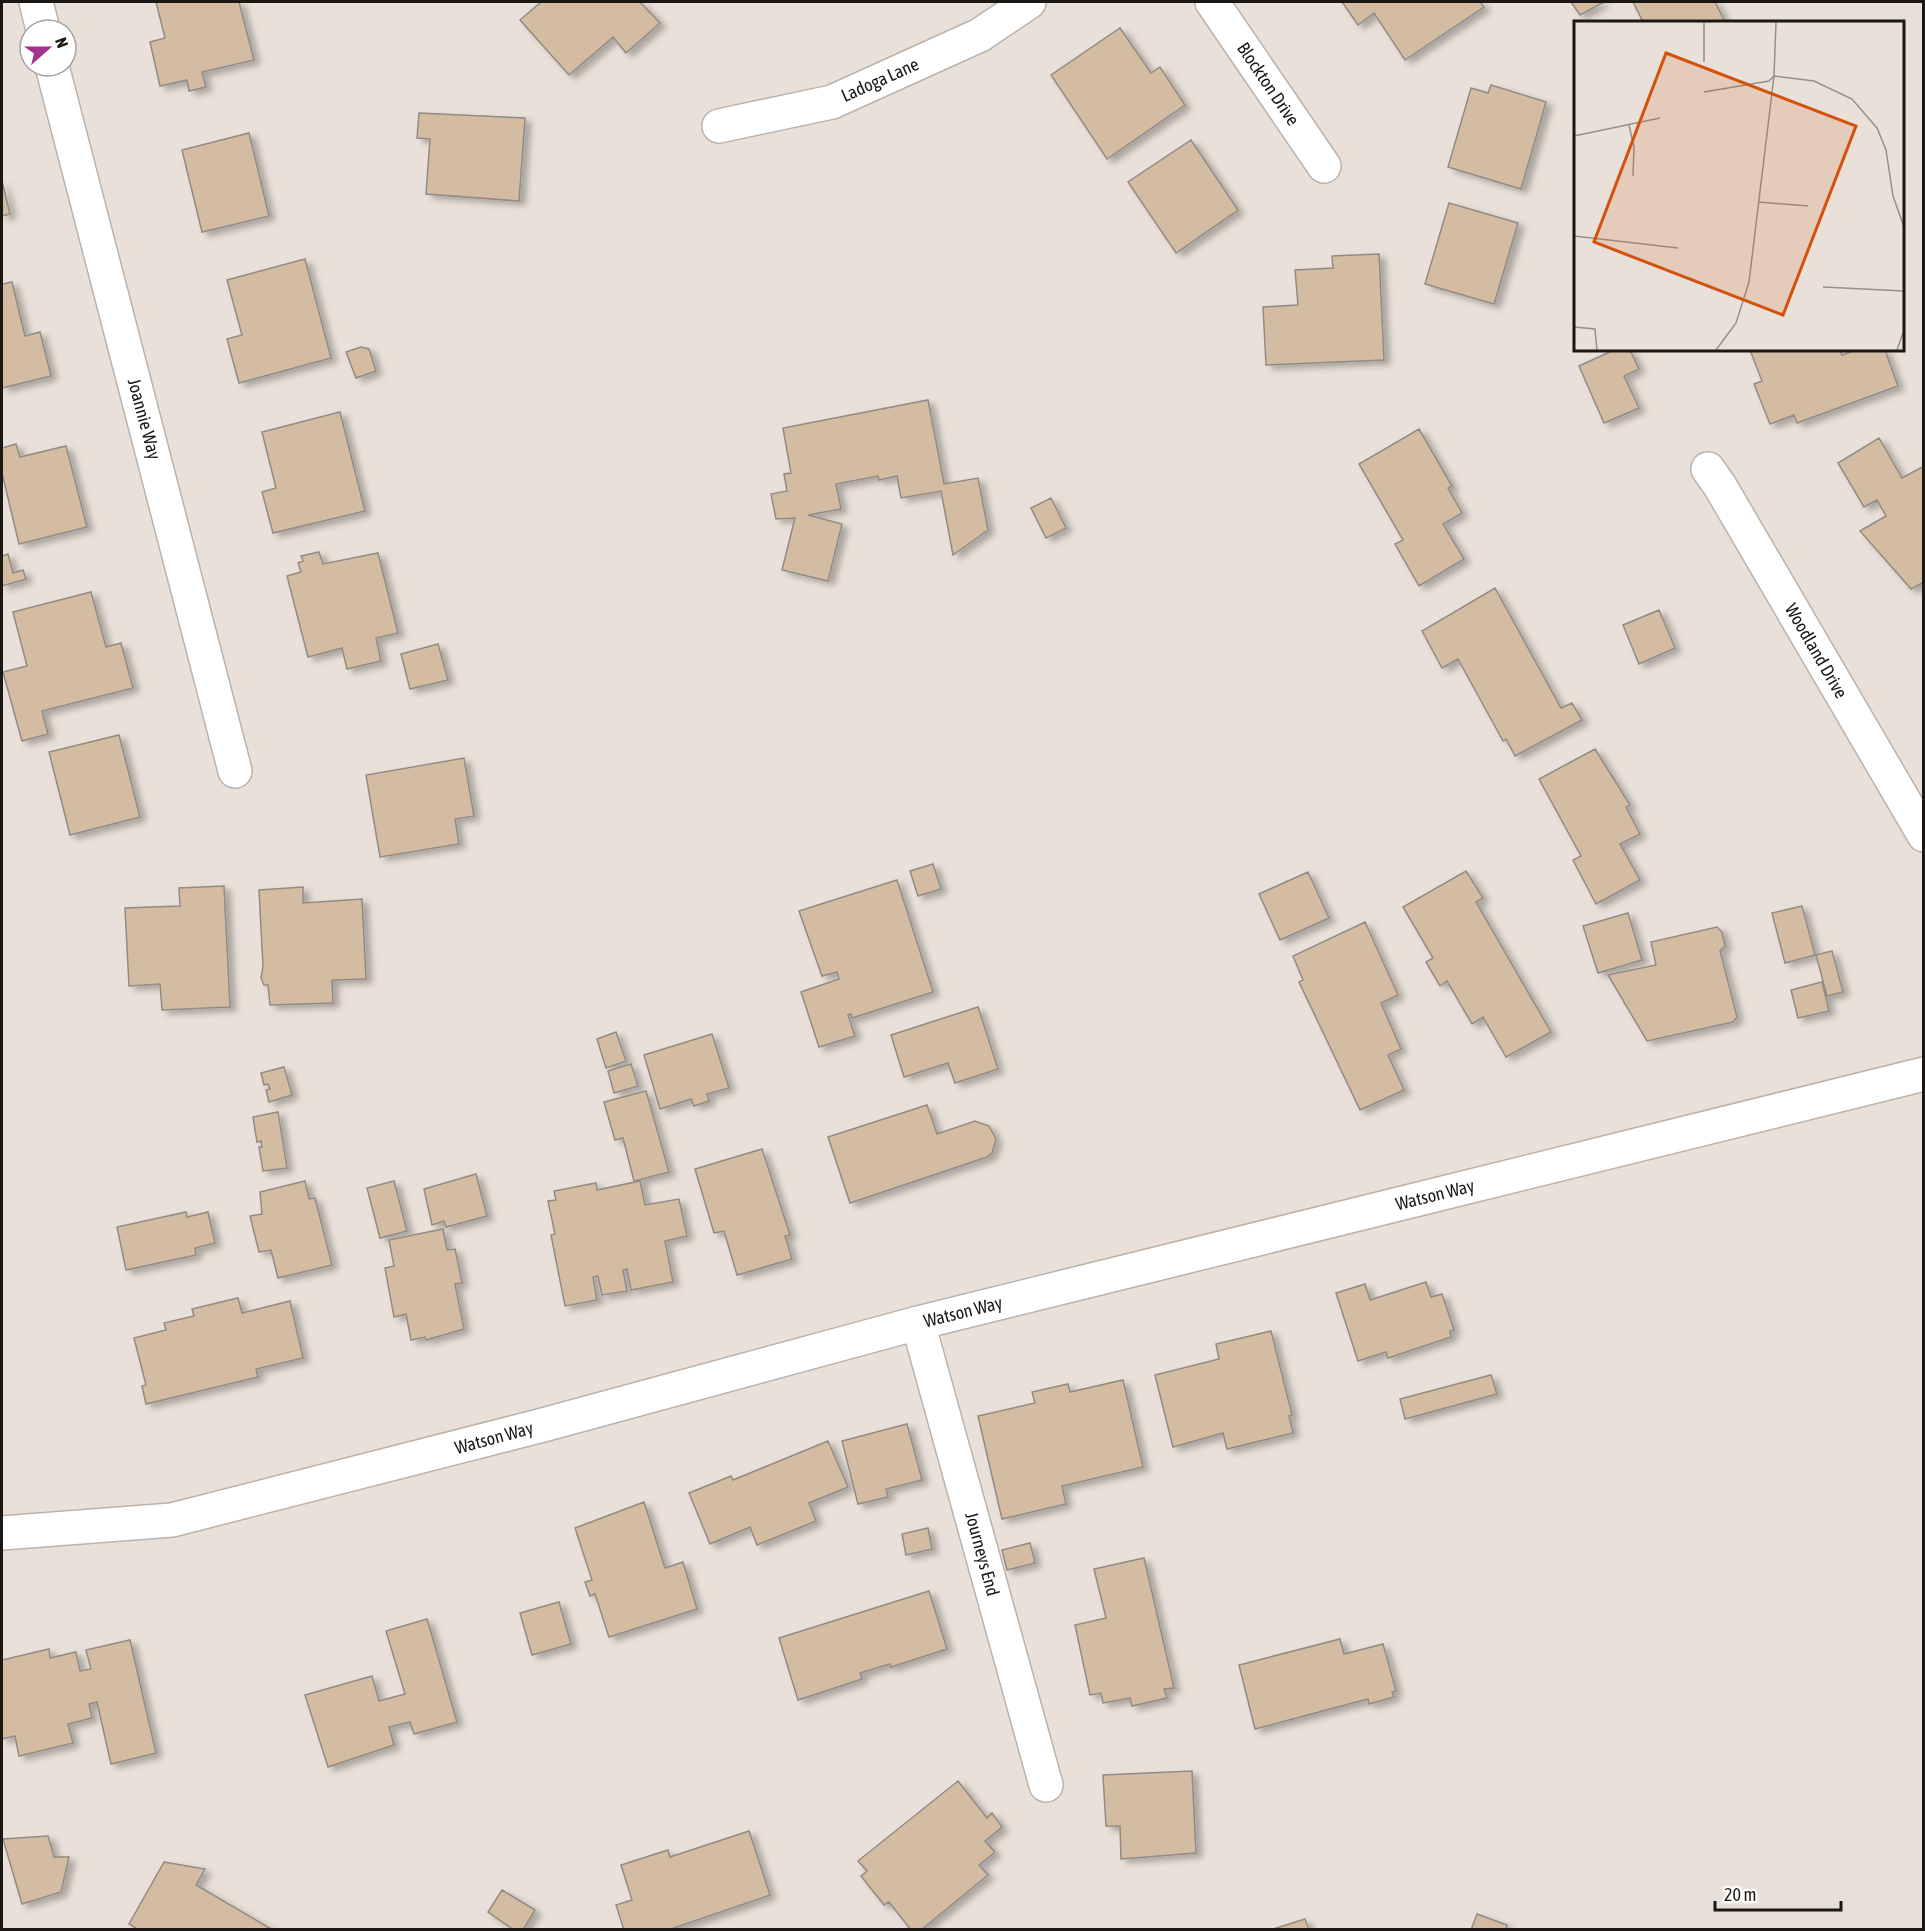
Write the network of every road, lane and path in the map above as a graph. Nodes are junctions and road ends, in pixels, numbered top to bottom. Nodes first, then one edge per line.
1 (36, 2) edge
2 (1029, 2) edge
3 (1212, 2) edge
4 (40, 18) edge
5 (55, 78) edge
6 (718, 126) dead end
7 (1324, 166) dead end
8 (1708, 469) dead end
9 (235, 771) dead end
10 (1923, 835) edge
11 (1923, 1074) edge
12 (918, 1323) junction
13 (2, 1533) edge
14 (1046, 1785) dead end

1 - 4 street
2 - 6 street, Ladoga Lane
3 - 7 street, Blockton Drive
5 - 9 street, Joannie Way
8 - 10 street, Woodland Drive
11 - 12 street, Watson Way
12 - 13 street, Watson Way
12 - 14 street, Journeys End

